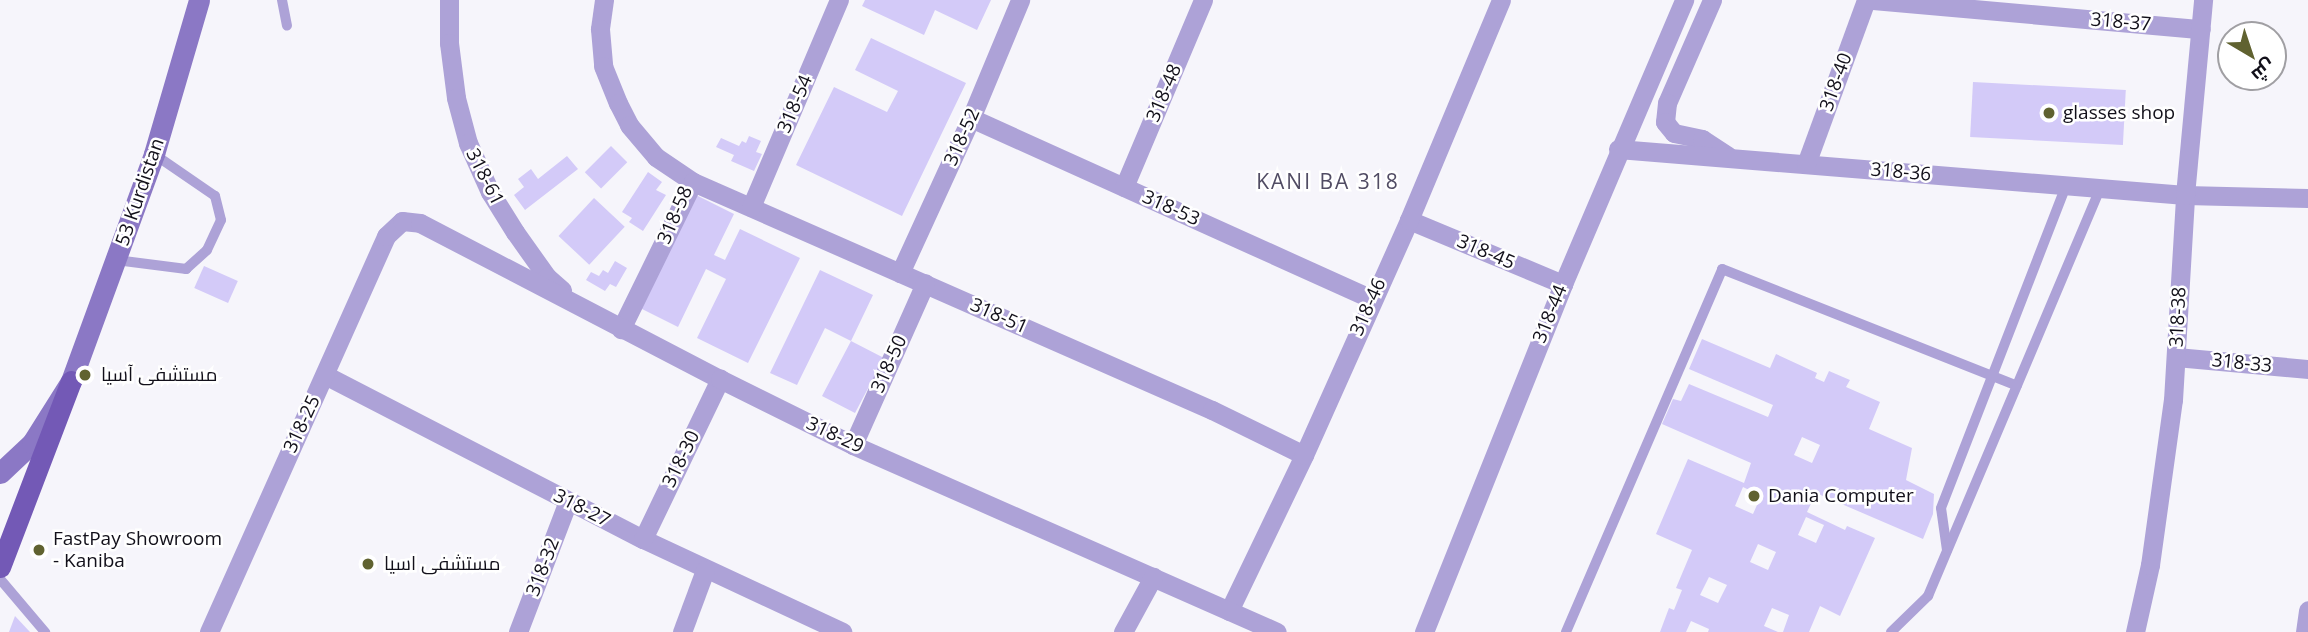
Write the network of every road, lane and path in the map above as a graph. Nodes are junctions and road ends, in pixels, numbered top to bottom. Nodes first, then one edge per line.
1 (200, 0) edge
2 (282, 0) edge
3 (449, 0) edge
4 (604, 0) edge
5 (839, 0) edge
6 (1020, 0) edge
7 (1203, 0) edge
8 (1501, 0) edge
9 (1684, 0) edge
10 (1713, 0) edge
11 (1866, 0) edge
12 (1873, 0) edge
13 (2203, 0) edge
14 (286, 26) dead end
15 (2201, 29) junction
16 (971, 118) junction
17 (1618, 149) junction
18 (154, 155) junction
19 (1732, 159) junction
20 (1807, 164) junction
21 (693, 182) junction
22 (2066, 186) junction
23 (1124, 187) junction
24 (2100, 189) junction
25 (2185, 195) junction
26 (2308, 198) edge
27 (751, 207) junction
28 (1409, 220) junction
29 (402, 221) joint
30 (116, 260) junction
31 (900, 273) junction
32 (925, 284) junction
33 (1563, 284) junction
34 (1371, 299) junction
35 (598, 317) junction
36 (621, 329) junction
37 (2176, 357) junction
38 (2308, 369) edge
39 (325, 375) junction
40 (1991, 377) junction
41 (720, 379) junction
42 (71, 381) junction
43 (2017, 386) junction
44 (853, 445) junction
45 (0, 454) edge
46 (1304, 455) junction
47 (0, 473) edge
48 (568, 501) junction
49 (643, 539) junction
50 (1948, 550) junction
51 (0, 567) edge
52 (705, 570) junction
53 (1153, 577) junction
54 (0, 579) edge
55 (2308, 610) edge
56 (1229, 611) junction
57 (45, 632) edge
58 (209, 632) edge
59 (518, 632) edge
60 (682, 632) edge
61 (842, 632) edge
62 (1124, 632) edge
63 (1277, 632) edge
64 (1423, 632) edge
65 (1566, 632) edge
66 (1891, 632) edge
67 (2135, 632) edge
68 (2305, 632) edge

1 - 18 main road, 53 Kurdistan
2 - 14 lane
3 - 35 street, 318-61
4 - 21 street, 318-58
5 - 27 street, 318-54
6 - 16 street, 318-52
7 - 23 street, 318-48
8 - 28 street, 318-46
9 - 17 street, 318-44
10 - 19 street
11 - 20 street, 318-40
12 - 15 street, 318-37
13 - 15 street, 318-38
15 - 25 street, 318-38
16 - 23 street, 318-53
16 - 31 street, 318-52
17 - 19 street, 318-36
17 - 33 street, 318-44
18 - 30 main road, 53 Kurdistan
18 - 30 lane
19 - 20 street, 318-36
20 - 22 street, 318-36
21 - 27 street, 318-51
21 - 36 street, 318-58
22 - 24 street, 318-36
22 - 40 lane
23 - 34 street, 318-53
24 - 25 street, 318-36
24 - 43 lane
25 - 26 street, 318-36
25 - 37 street, 318-38
27 - 31 street, 318-51
28 - 33 street, 318-45
28 - 34 street, 318-46
29 - 35 street, 318-29
29 - 39 street, 318-25
30 - 42 main road, 53 Kurdistan
31 - 32 street, 318-51
32 - 44 street, 318-50
32 - 46 street, 318-51
33 - 64 street, 318-44
34 - 46 street, 318-46
35 - 36 street, 318-29
36 - 41 street, 318-29
37 - 38 street, 318-33
37 - 67 street, 318-38
39 - 48 street, 318-27
39 - 58 street, 318-25
40 - 43 lane
40 - 50 lane
40 - 65 lane
41 - 44 street, 318-29
41 - 49 street, 318-30
42 - 45 main road, 53 Kurdistan
42 - 47 main road, 53 Kurdistan
42 - 51 main road
43 - 50 lane
44 - 53 street, 318-29
46 - 56 street, 318-46
48 - 49 street, 318-27
48 - 59 street, 318-32
49 - 52 street, 318-27
50 - 66 lane
52 - 60 street
52 - 61 street, 318-27
53 - 56 street, 318-29
53 - 62 street
54 - 57 lane
55 - 68 street
56 - 63 street, 318-29

